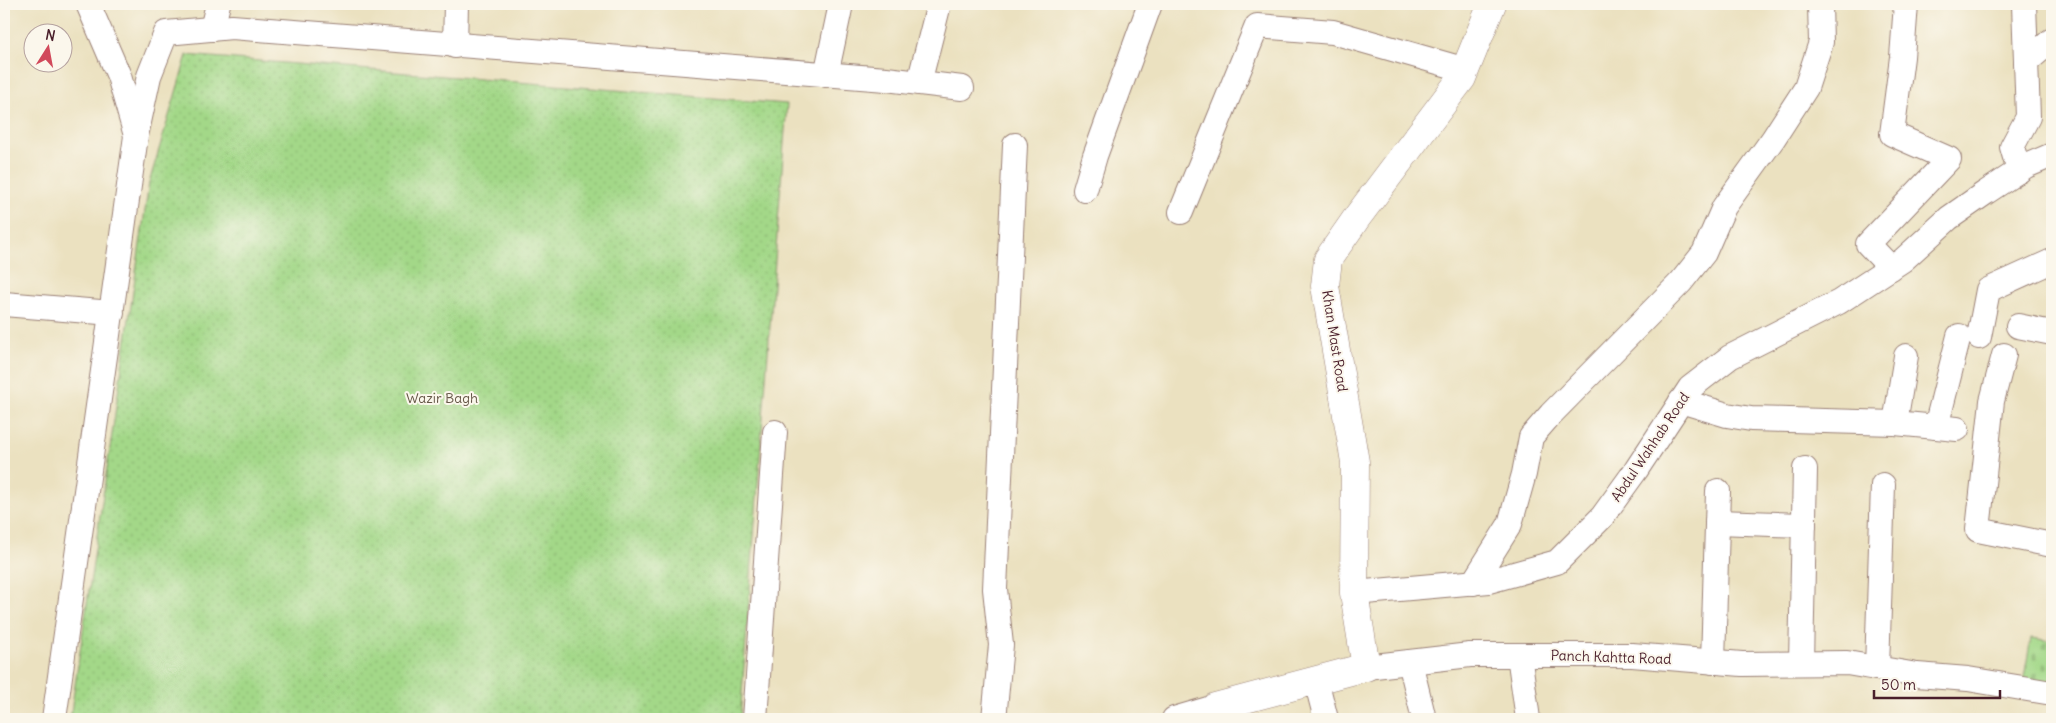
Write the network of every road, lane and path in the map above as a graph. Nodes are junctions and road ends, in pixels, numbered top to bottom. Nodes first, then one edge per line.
1 (88, 4) edge
2 (218, 4) edge
3 (456, 4) edge
4 (841, 4) edge
5 (939, 4) edge
6 (1150, 4) edge
7 (1492, 4) edge
8 (1820, 4) edge
9 (1906, 4) edge
10 (2024, 4) edge
11 (212, 29) junction
12 (2052, 40) edge
13 (454, 46) junction
14 (2026, 62) junction
15 (1466, 70) junction
16 (826, 74) junction
17 (919, 83) junction
18 (962, 88) dead end
19 (136, 136) junction
20 (1015, 145) dead end
21 (2052, 155) edge
22 (2019, 171) junction
23 (1085, 190) dead end
24 (1181, 212) dead end
25 (2052, 261) edge
26 (1891, 268) junction
27 (4, 304) edge
28 (112, 313) junction
29 (2018, 326) dead end
30 (2052, 333) edge
31 (2004, 355) dead end
32 (1906, 356) dead end
33 (1681, 401) junction
34 (1895, 423) junction
35 (775, 432) dead end
36 (1805, 469) dead end
37 (1883, 485) dead end
38 (1718, 491) dead end
39 (1717, 522) junction
40 (1804, 525) junction
41 (2052, 545) edge
42 (1473, 583) junction
43 (1354, 593) junction
44 (1519, 655) junction
45 (1410, 662) junction
46 (1713, 662) junction
47 (1801, 664) junction
48 (1366, 666) junction
49 (1877, 668) junction
50 (1316, 680) junction
51 (2052, 692) edge
52 (1216, 713) edge
53 (54, 719) edge
54 (755, 719) edge
55 (994, 719) edge
56 (1174, 719) edge
57 (1326, 719) edge
58 (1424, 719) edge
59 (1528, 719) edge

1 - 19 street
2 - 11 street
3 - 13 street
4 - 16 street
5 - 17 street
6 - 23 street
7 - 15 main road, Khan Mast Road
8 - 42 street
9 - 26 street
10 - 14 street
11 - 13 street
11 - 19 street
12 - 14 street
13 - 16 street
14 - 22 street
15 - 24 street
15 - 43 main road, Khan Mast Road
16 - 17 street
17 - 18 street
19 - 28 street
20 - 55 street
21 - 22 street, Abdul Wahhab Road
22 - 26 street, Abdul Wahhab Road
25 - 34 street
26 - 33 street, Abdul Wahhab Road
27 - 28 street
28 - 53 street
29 - 30 street
31 - 41 street
32 - 34 street
33 - 34 street
33 - 42 street, Abdul Wahhab Road
35 - 54 street
36 - 40 street
37 - 49 street
38 - 39 street
39 - 40 street
39 - 46 street
40 - 47 street
42 - 43 street, Abdul Wahhab Road
43 - 48 main road, Khan Mast Road
44 - 45 street, Panch Kahtta Road
44 - 46 street, Panch Kahtta Road
44 - 59 street
45 - 48 street, Panch Kahtta Road
45 - 58 street
46 - 47 street, Panch Kahtta Road
47 - 49 street, Panch Kahtta Road
48 - 50 main road, Panch Kahtta Road
49 - 51 street, Panch Kahtta Road
50 - 52 main road, Panch Kahtta Road
50 - 57 street
52 - 56 street, Panch Kahtta Road

